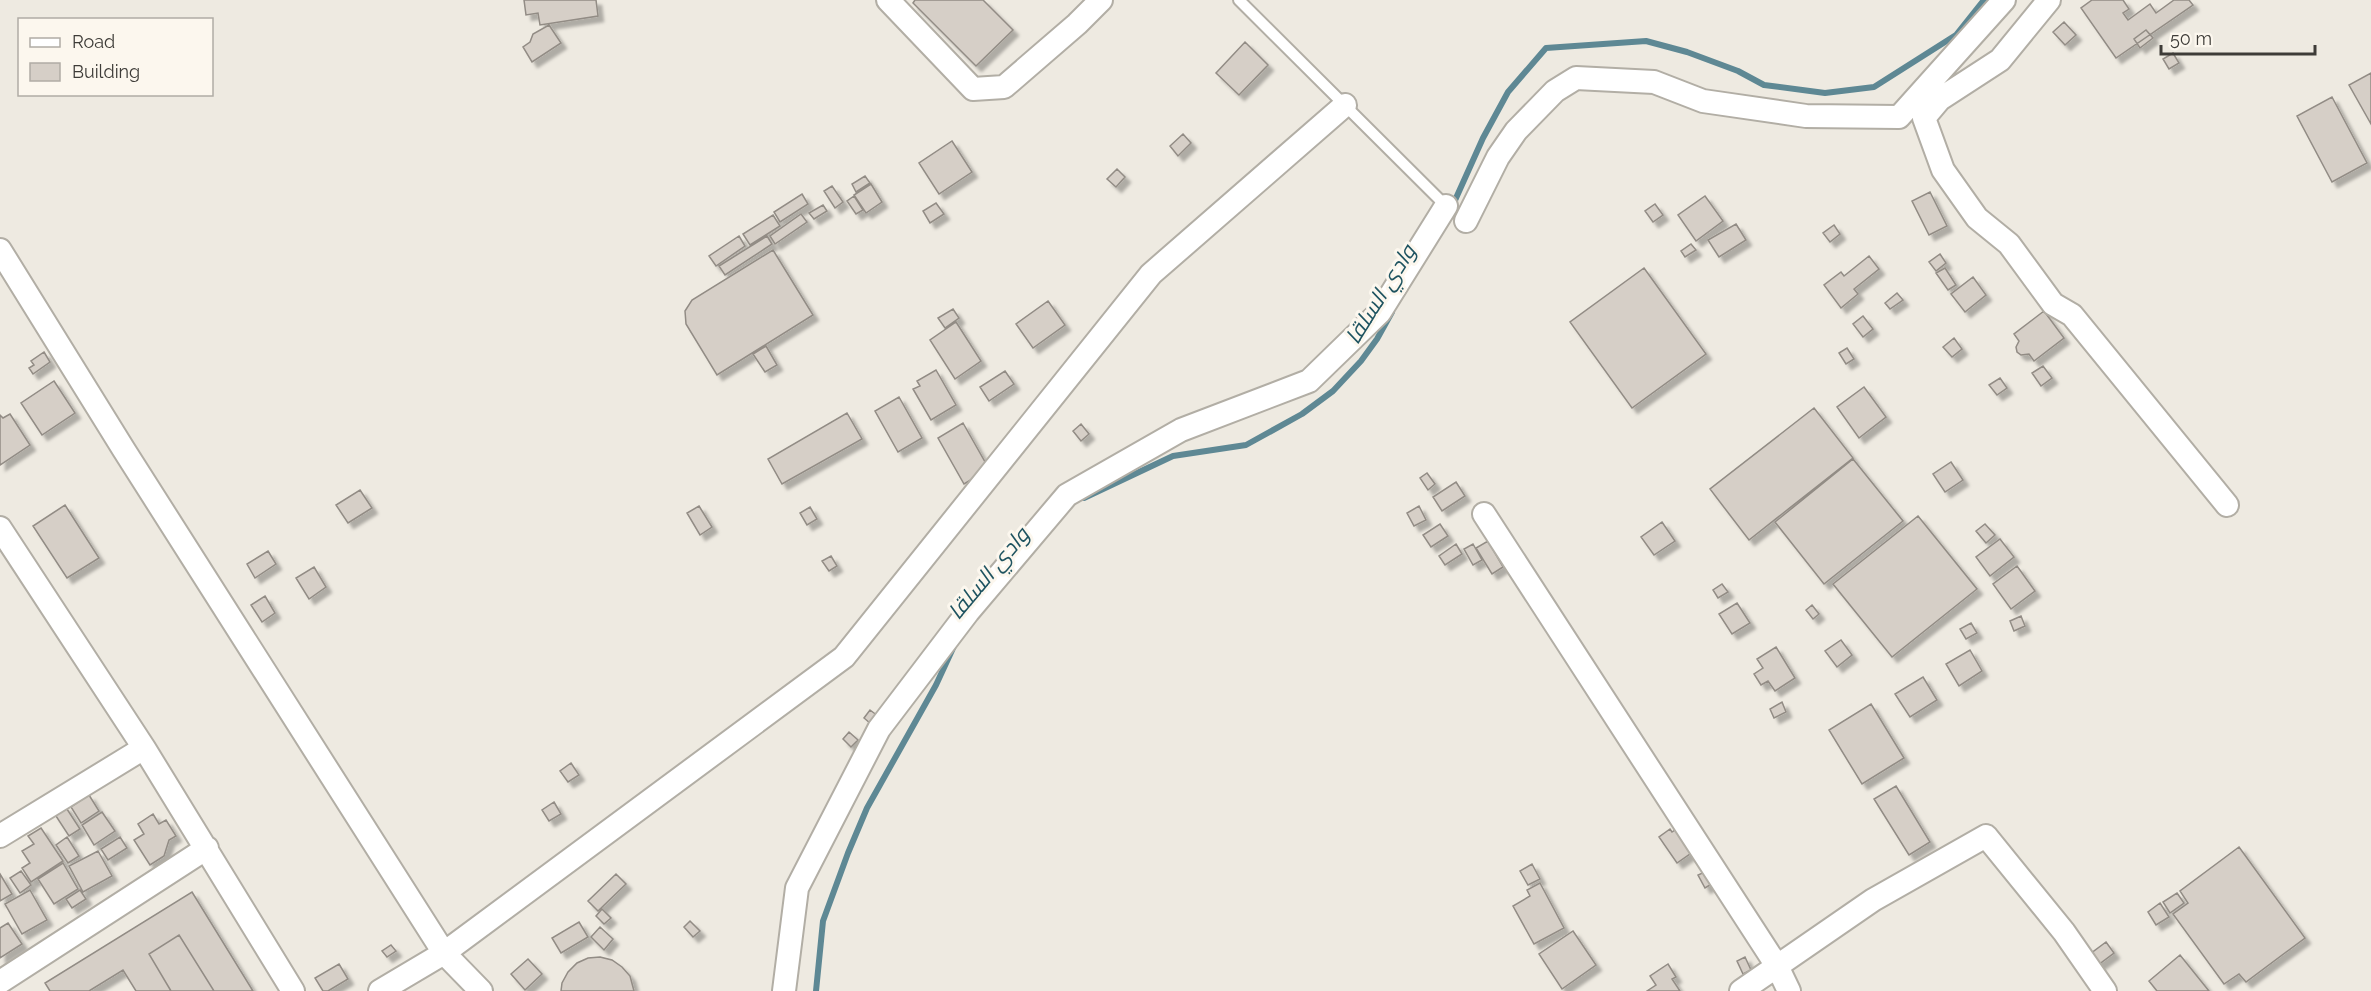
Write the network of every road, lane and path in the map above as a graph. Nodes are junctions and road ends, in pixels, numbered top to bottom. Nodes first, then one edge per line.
1 (888, 0) edge
2 (1101, 0) edge
3 (1239, 0) edge
4 (2004, 0) edge
5 (2049, 0) edge
6 (1345, 105) junction
7 (1446, 206) junction
8 (1466, 221) joint
9 (0, 250) edge
10 (2227, 505) dead end
11 (1484, 514) dead end
12 (0, 528) edge
13 (144, 748) junction
14 (0, 836) edge
15 (207, 848) junction
16 (444, 953) junction
17 (1777, 966) junction
18 (0, 982) edge
19 (293, 991) edge
20 (380, 991) edge
21 (481, 991) edge
22 (784, 991) edge
23 (1741, 991) edge
24 (1789, 991) edge
25 (2105, 991) edge

1 - 2 street
3 - 6 lane
4 - 8 street
5 - 10 street
6 - 7 lane
6 - 16 street
7 - 8 lane
7 - 22 street
9 - 16 street
11 - 17 street
12 - 13 street
13 - 14 street
13 - 15 street
15 - 18 street
15 - 19 street
16 - 20 street
16 - 21 street
17 - 23 street
17 - 24 street
17 - 25 street

